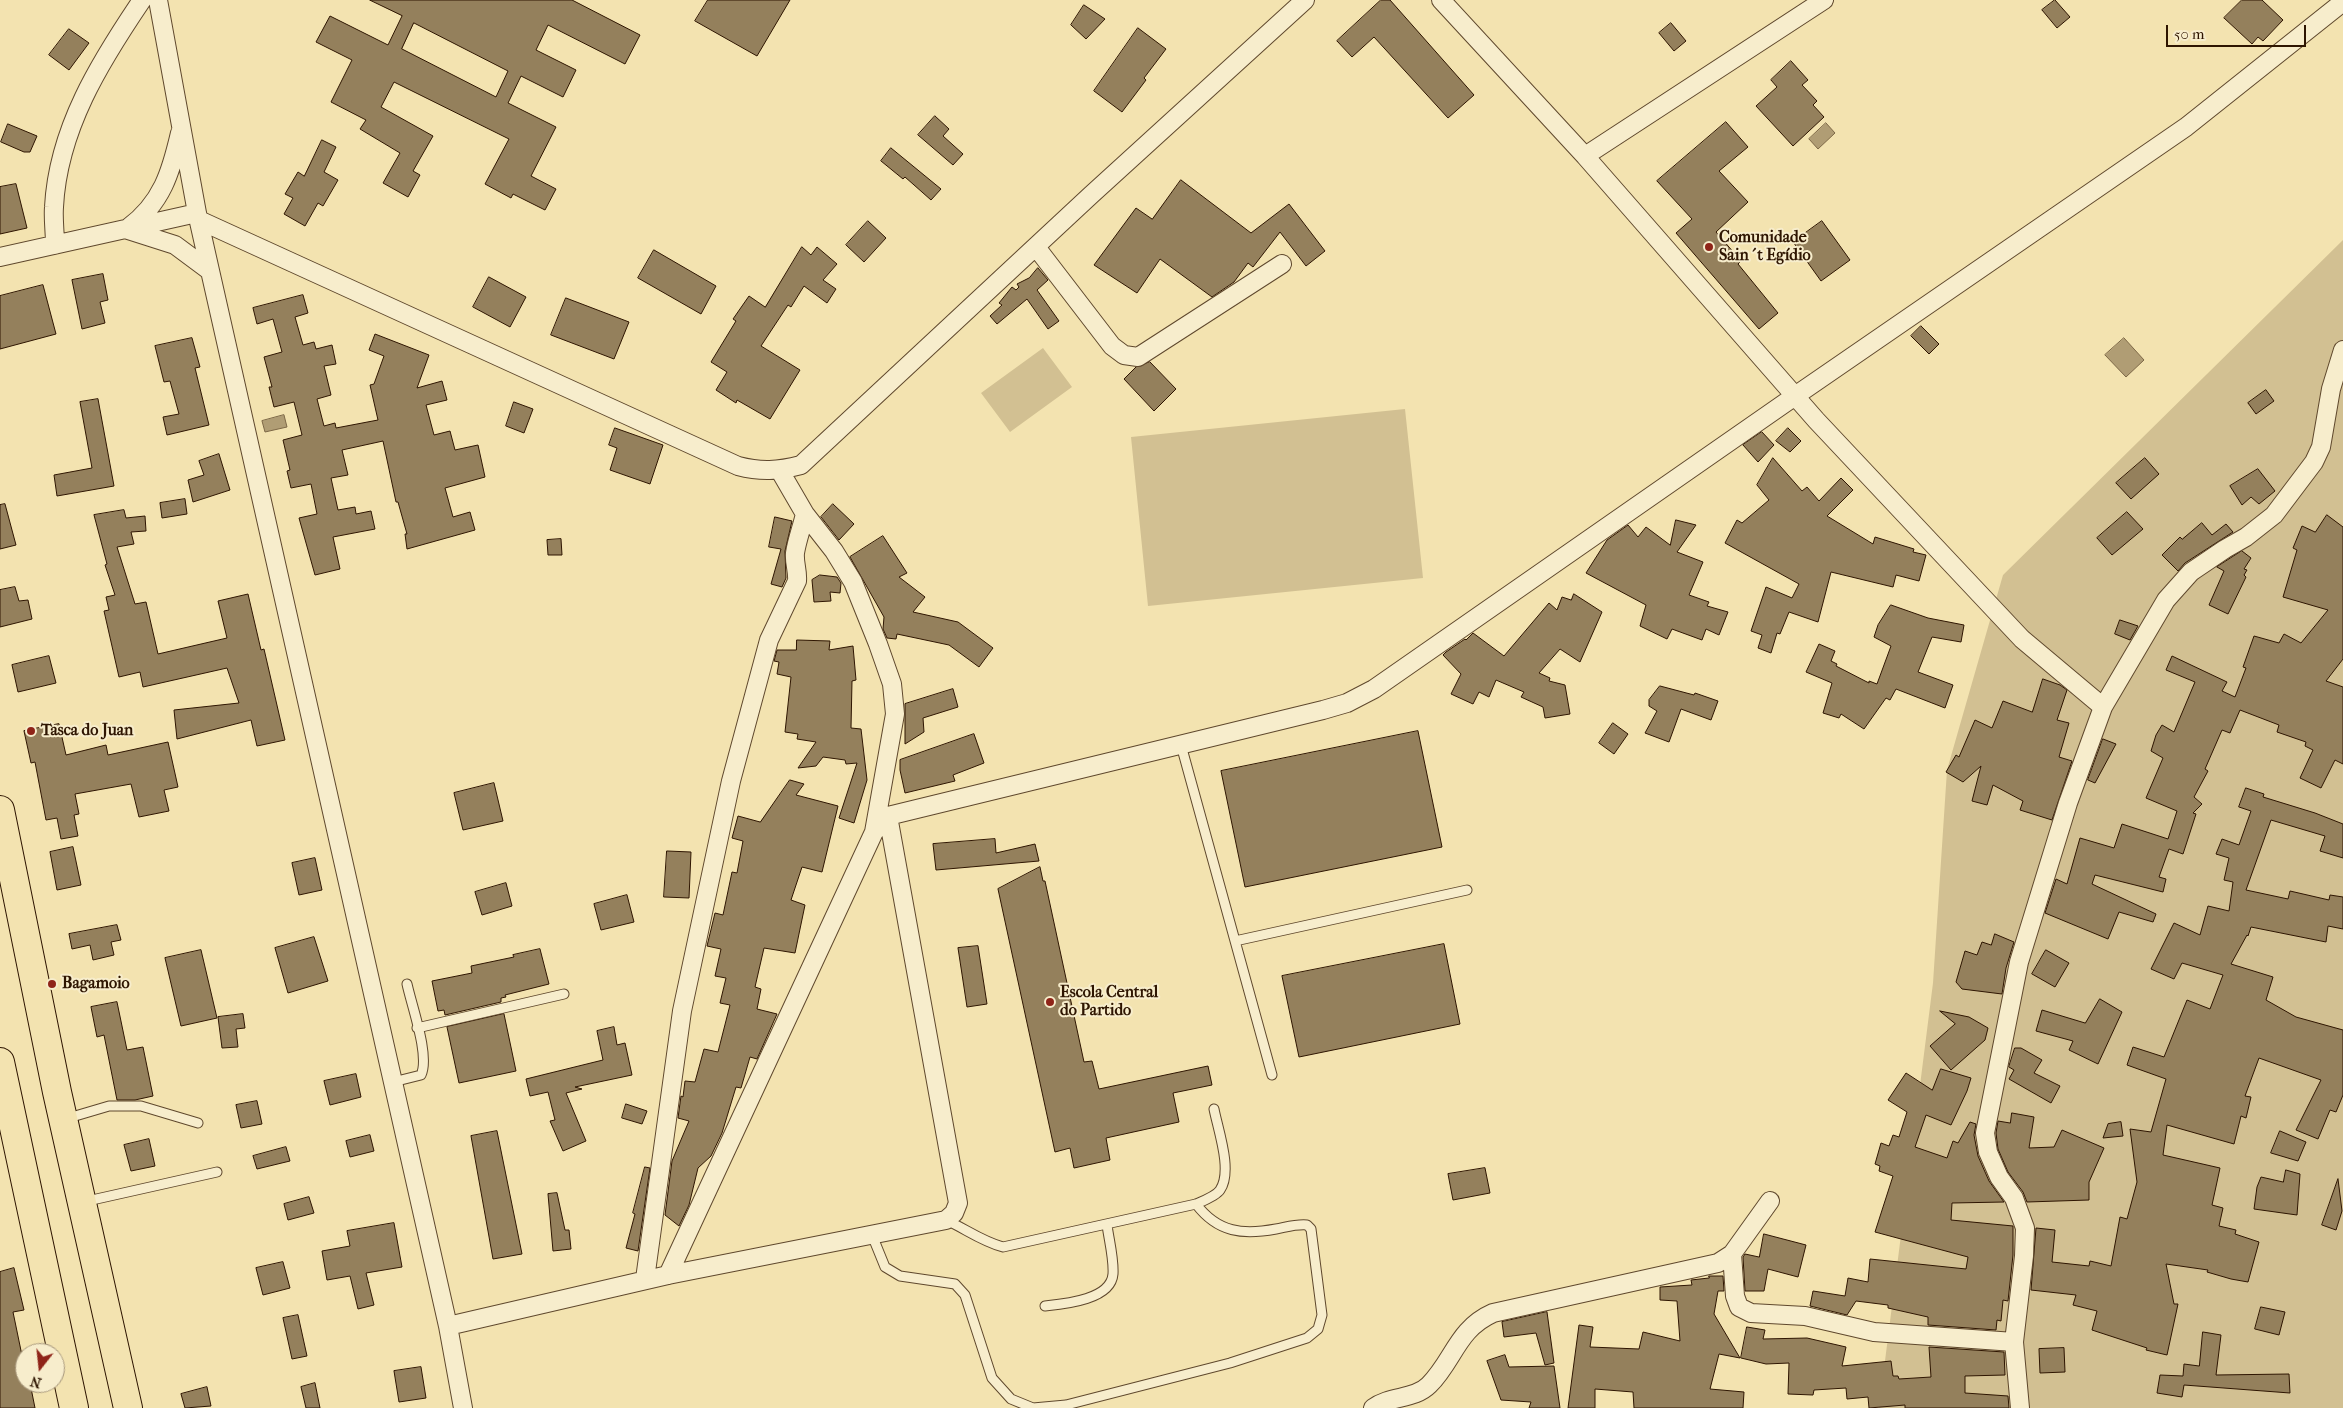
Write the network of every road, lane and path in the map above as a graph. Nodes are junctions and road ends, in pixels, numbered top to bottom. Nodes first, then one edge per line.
1 (142, 0) edge
2 (158, 0) edge
3 (1305, 0) edge
4 (1441, 0) edge
5 (1824, 0) edge
6 (2343, 2) edge
7 (181, 126) junction
8 (1586, 156) junction
9 (198, 217) junction
10 (126, 229) junction
11 (55, 245) junction
12 (1036, 247) junction
13 (0, 257) edge
14 (1282, 264) dead end
15 (210, 271) junction
16 (2343, 350) edge
17 (1795, 396) junction
18 (780, 471) junction
19 (805, 514) junction
20 (2103, 707) junction
21 (1181, 745) junction
22 (0, 810) edge
23 (888, 816) junction
24 (874, 832) junction
25 (1467, 890) dead end
26 (1235, 941) junction
27 (407, 984) dead end
28 (564, 994) dead end
29 (417, 1028) junction
30 (0, 1062) edge
31 (1272, 1076) dead end
32 (393, 1082) junction
33 (1214, 1109) dead end
34 (63, 1119) junction
35 (198, 1123) dead end
36 (217, 1172) dead end
37 (1770, 1201) dead end
38 (82, 1203) junction
39 (1196, 1204) junction
40 (946, 1220) junction
41 (1106, 1225) junction
42 (872, 1235) junction
43 (1732, 1254) junction
44 (668, 1275) junction
45 (646, 1280) junction
46 (1045, 1306) dead end
47 (448, 1326) junction
48 (2014, 1342) junction
49 (74, 1408) edge
50 (128, 1408) edge
51 (464, 1408) edge
52 (1373, 1408) edge
53 (2020, 1408) edge

1 - 11 street
2 - 7 street
3 - 12 street
4 - 8 street
5 - 8 street
6 - 17 street
7 - 9 street
7 - 10 street
8 - 17 street
9 - 10 street
9 - 15 street
9 - 18 street
10 - 11 street
10 - 15 street
11 - 13 street
12 - 14 street
12 - 18 street
15 - 32 street
16 - 20 street
17 - 20 street
17 - 21 street
18 - 19 street
19 - 24 street
19 - 45 street
20 - 48 street
21 - 23 street
21 - 26 lane
22 - 34 highway
23 - 24 street
23 - 40 street
24 - 44 street
25 - 26 lane
26 - 31 lane
27 - 29 lane
28 - 29 lane
29 - 32 lane
30 - 49 highway
32 - 47 street
33 - 39 lane
34 - 35 lane
34 - 38 highway
36 - 38 lane
37 - 43 street
38 - 50 highway
39 - 41 lane
39 - 42 lane
40 - 41 lane
40 - 42 street
41 - 46 lane
42 - 44 street
43 - 48 street
43 - 52 street
44 - 45 street
45 - 47 street
47 - 51 street
48 - 53 street

